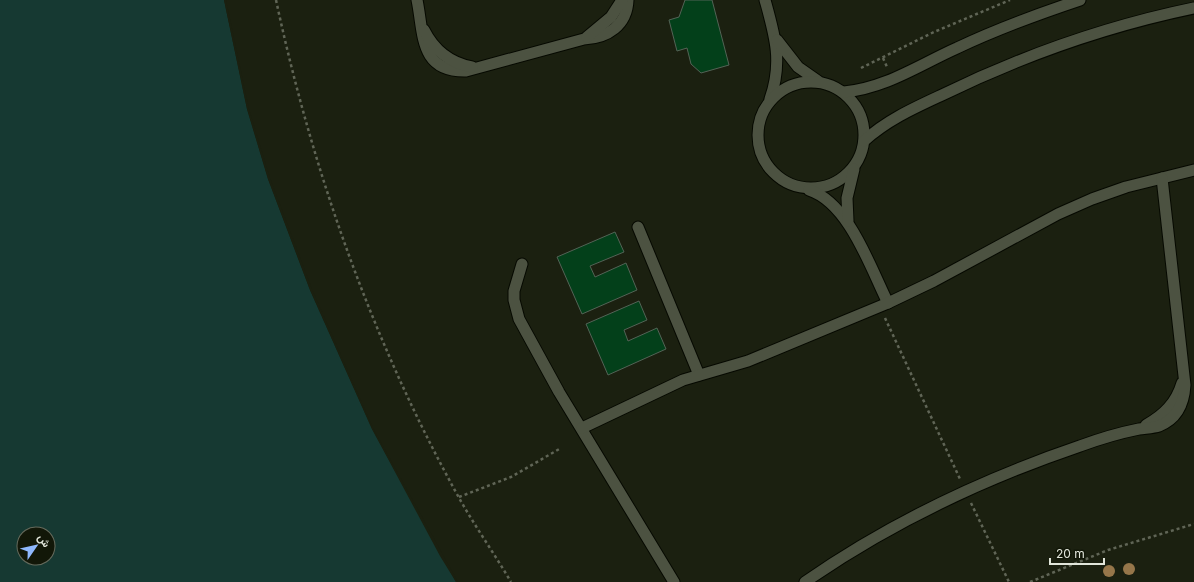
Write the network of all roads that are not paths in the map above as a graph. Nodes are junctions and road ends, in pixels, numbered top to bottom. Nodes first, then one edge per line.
1 (417, 0) edge
2 (622, 0) edge
3 (628, 0) edge
4 (765, 0) edge
5 (1080, 0) edge
6 (1194, 8) edge
7 (775, 36) junction
8 (584, 39) junction
9 (818, 82) junction
10 (844, 92) junction
11 (769, 101) junction
12 (864, 141) junction
13 (856, 164) junction
14 (1194, 170) edge
15 (1162, 178) junction
16 (805, 188) junction
17 (848, 222) junction
18 (638, 228) dead end
19 (522, 264) dead end
20 (884, 304) junction
21 (699, 375) junction
22 (582, 428) junction
23 (674, 582) edge
24 (805, 582) edge

1 - 8 street
2 - 8 street
3 - 8 street
4 - 7 street
5 - 10 street
6 - 12 street
7 - 9 street
7 - 11 street
9 - 10 street
9 - 11 street
10 - 12 street
11 - 16 street
12 - 13 street
13 - 16 street
13 - 17 street
14 - 15 street
15 - 20 street
15 - 24 street
16 - 17 street
17 - 20 street
18 - 21 street
19 - 22 street
20 - 21 street
21 - 22 street
22 - 23 street

